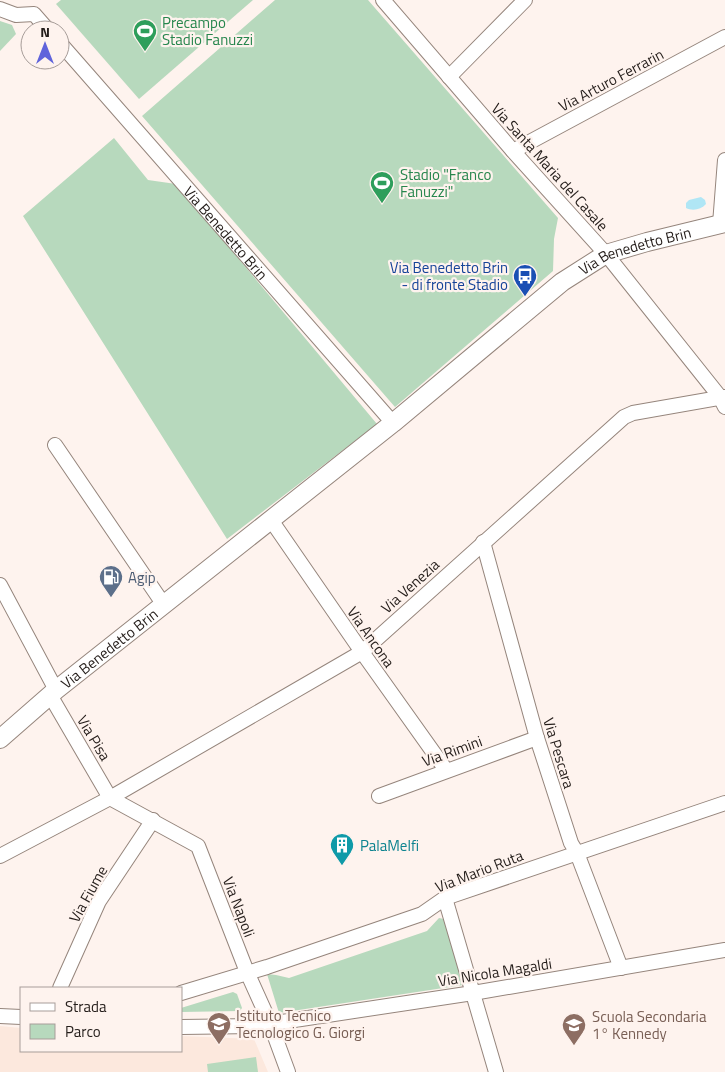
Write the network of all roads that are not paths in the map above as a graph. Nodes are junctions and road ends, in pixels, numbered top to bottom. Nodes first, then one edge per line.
1 (383, 0) edge
2 (525, 0) edge
3 (0, 9) edge
4 (39, 20) edge
5 (725, 38) edge
6 (70, 54) edge
7 (449, 77) junction
8 (513, 151) junction
9 (725, 160) edge
10 (723, 223) edge
11 (606, 254) junction
12 (723, 401) edge
13 (393, 423) junction
14 (55, 445) dead end
15 (271, 520) junction
16 (483, 542) junction
17 (0, 585) edge
18 (164, 605) junction
19 (362, 652) junction
20 (53, 692) junction
21 (537, 738) junction
22 (0, 739) edge
23 (446, 770) junction
24 (379, 796) dead end
25 (110, 798) junction
26 (725, 803) edge
27 (153, 820) junction
28 (577, 853) junction
29 (0, 856) edge
30 (445, 898) junction
31 (725, 950) edge
32 (621, 968) junction
33 (247, 972) junction
34 (60, 987) edge
35 (182, 993) edge
36 (473, 993) junction
37 (0, 1016) edge
38 (20, 1017) edge
39 (270, 1023) junction
40 (182, 1027) edge
41 (288, 1072) edge
42 (496, 1072) edge

1 - 7 street, Via Santa Maria del Casale
2 - 7 street
3 - 4 street
5 - 8 street, Via Arturo Ferrarin
6 - 13 street, Via Benedetto Brin
7 - 8 street, Via Santa Maria del Casale
8 - 11 street, Via Santa Maria del Casale
9 - 10 street
10 - 11 street, Via Benedetto Brin
11 - 12 street, Via Santa Maria del Casale
11 - 13 street, Via Benedetto Brin
12 - 16 street, Via Venezia
13 - 15 street, Via Benedetto Brin
14 - 18 street, Via Benedetto Brin
15 - 18 street, Via Benedetto Brin
15 - 19 street, Via Ancona
16 - 19 street, Via Venezia
16 - 21 street, Via Pescara
17 - 20 street, Via Benedetto Brin
18 - 20 street, Via Benedetto Brin
19 - 23 street, Via Ancona
19 - 25 street, Via Venezia
20 - 22 street, Via Benedetto Brin
20 - 25 street, Via Pisa
21 - 23 street, Via Rimini
21 - 28 street, Via Pescara
23 - 24 street, Via Rimini
25 - 27 street, Via Napoli
25 - 29 street, Via Venezia
26 - 28 street, Via Mario Ruta
27 - 33 street, Via Napoli
27 - 34 street, Via Fiume
28 - 30 street, Via Mario Ruta
28 - 32 street, Via Pescara
30 - 33 street, Via Mario Ruta
30 - 36 street
31 - 32 street, Via Nicola Magaldi
32 - 36 street, Via Nicola Magaldi
33 - 35 street, Via Mario Ruta
33 - 39 street, Via Napoli
36 - 39 street, Via Nicola Magaldi
36 - 42 street
37 - 38 street
39 - 40 street, Via Nicola Magaldi
39 - 41 street, Via Napoli

